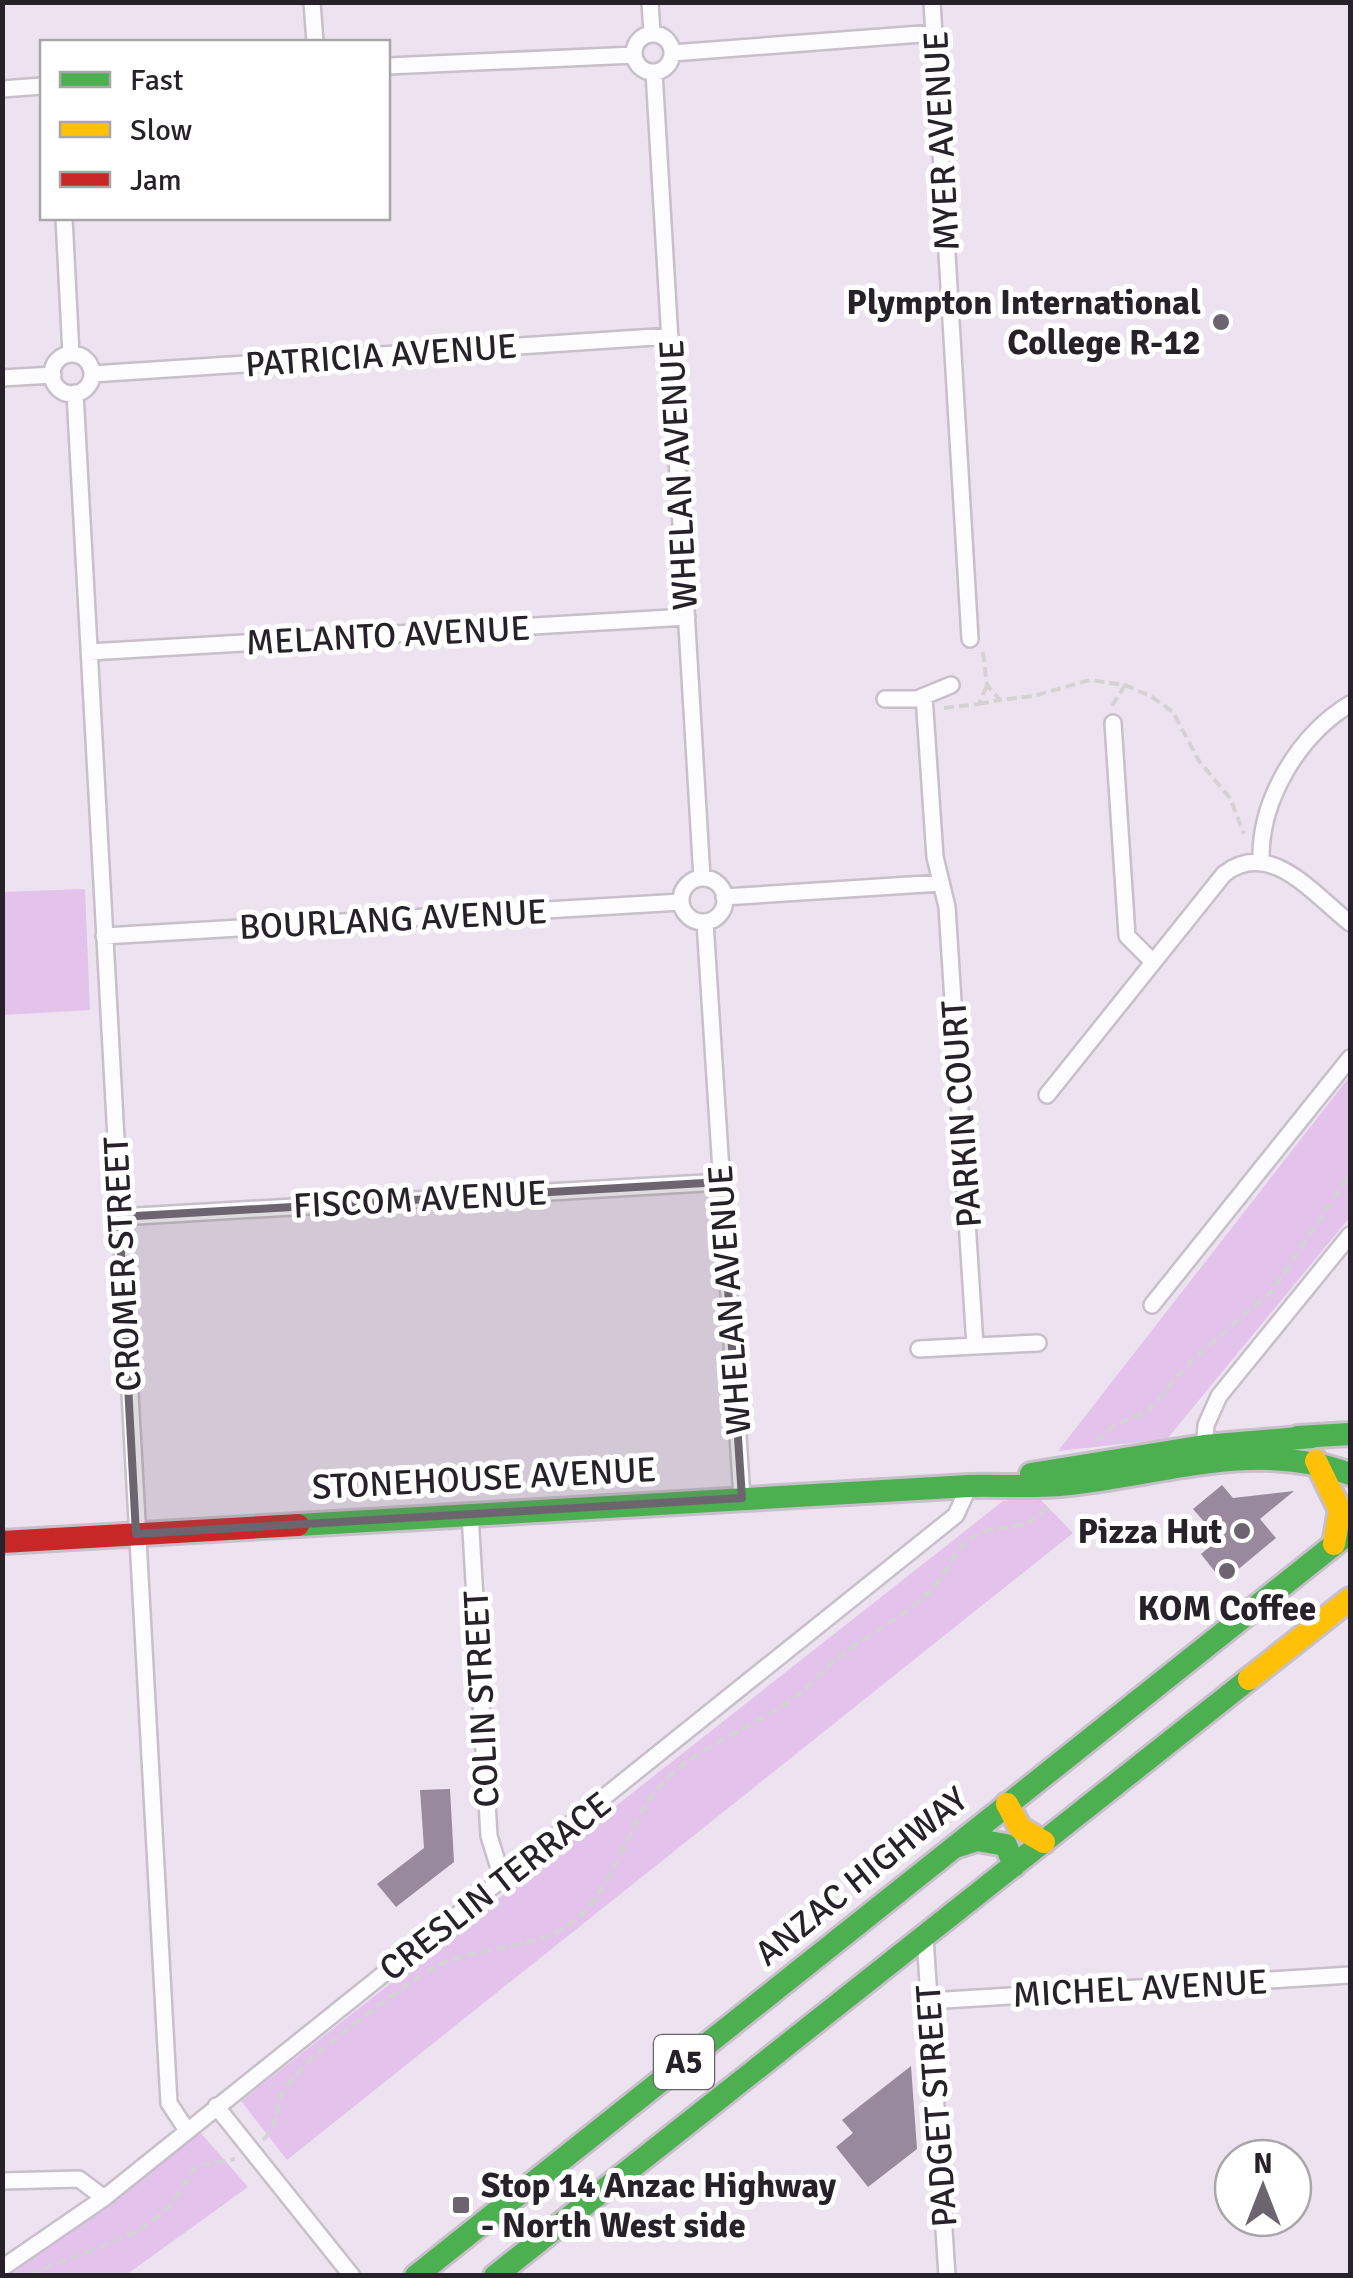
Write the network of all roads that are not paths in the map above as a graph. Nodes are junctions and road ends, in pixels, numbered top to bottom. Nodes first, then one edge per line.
1 (312, 2) edge
2 (650, 2) edge
3 (932, 2) edge
4 (934, 33) junction
5 (652, 34) junction
6 (315, 40) edge
7 (672, 52) junction
8 (634, 54) junction
9 (390, 66) edge
10 (654, 72) junction
11 (40, 86) edge
12 (2, 88) edge
13 (64, 220) edge
14 (670, 336) junction
15 (71, 354) junction
16 (92, 374) junction
17 (52, 375) junction
18 (2, 378) edge
19 (76, 393) junction
20 (687, 618) junction
21 (970, 638) dead end
22 (89, 652) junction
23 (950, 684) dead end
24 (886, 699) dead end
25 (925, 703) junction
26 (1350, 704) edge
27 (1113, 723) road end
28 (1261, 859) junction
29 (702, 878) junction
30 (941, 882) junction
31 (724, 898) junction
32 (681, 902) junction
33 (704, 922) junction
34 (1350, 923) edge
35 (104, 936) junction
36 (1154, 962) junction
37 (1350, 1058) edge
38 (1047, 1095) dead end
39 (721, 1182) junction
40 (119, 1217) junction
41 (1350, 1236) edge
42 (1152, 1305) dead end
43 (1038, 1344) dead end
44 (976, 1346) junction
45 (919, 1350) dead end
46 (1350, 1434) edge
47 (1298, 1437) junction
48 (1350, 1445) edge
49 (1204, 1455) junction
50 (1316, 1461) junction
51 (1350, 1474) edge
52 (969, 1486) junction
53 (742, 1498) junction
54 (470, 1514) junction
55 (136, 1534) junction
56 (1342, 1538) edge
57 (2, 1542) edge
58 (1350, 1598) edge
59 (1350, 1622) edge
60 (1250, 1677) junction
61 (1007, 1804) junction
62 (1044, 1842) junction
63 (952, 1848) junction
64 (1014, 1866) junction
65 (503, 1880) junction
66 (925, 1938) junction
67 (1350, 1976) edge
68 (929, 2001) junction
69 (216, 2106) junction
70 (186, 2129) junction
71 (2, 2180) edge
72 (104, 2198) junction
73 (2, 2268) edge
74 (352, 2276) edge
75 (416, 2276) edge
76 (495, 2276) edge
77 (947, 2276) edge

1 - 6 street
2 - 5 street
3 - 4 street, MYER AVENUE
4 - 7 street
4 - 21 street, MYER AVENUE
5 - 7 street
5 - 8 street
7 - 10 street
8 - 9 street
8 - 10 street
10 - 14 street, WHELAN AVENUE
11 - 12 street
13 - 15 street
14 - 16 street, PATRICIA AVENUE
14 - 20 street, WHELAN AVENUE
15 - 16 street
15 - 17 street
16 - 19 street
17 - 18 street
17 - 19 street
19 - 22 street, CROMER STREET
20 - 22 street, MELANTO AVENUE
20 - 29 street, WHELAN AVENUE
22 - 35 street, CROMER STREET
23 - 25 street
24 - 25 street
25 - 30 street, PARKIN COURT
26 - 28 street
27 - 36 street
28 - 34 street
28 - 36 street
29 - 31 street
29 - 32 street
30 - 31 street
30 - 44 street, PARKIN COURT
31 - 33 street
32 - 33 street
32 - 35 street, BOURLANG AVENUE
33 - 39 street, WHELAN AVENUE
35 - 40 street, CROMER STREET
36 - 38 street
37 - 42 street
39 - 40 street, FISCOM AVENUE
39 - 53 street, WHELAN AVENUE
40 - 55 street, CROMER STREET
41 - 49 street
43 - 44 street
44 - 45 street
46 - 47 main road
47 - 48 main road, STONEHOUSE AVENUE
47 - 49 main road, STONEHOUSE AVENUE
49 - 50 main road, STONEHOUSE AVENUE
49 - 52 main road, STONEHOUSE AVENUE
50 - 51 main road, STONEHOUSE AVENUE
50 - 56 main road
52 - 53 main road, STONEHOUSE AVENUE
52 - 65 street, CRESLIN TERRACE
53 - 54 main road, STONEHOUSE AVENUE
54 - 55 main road, STONEHOUSE AVENUE
54 - 65 street, COLIN STREET
55 - 57 main road, STONEHOUSE AVENUE
55 - 70 street, CROMER STREET
56 - 61 main road, ANZAC HIGHWAY / A5
58 - 60 main road, A5
59 - 60 main road
60 - 62 main road, A5
61 - 62 main road
61 - 63 main road, ANZAC HIGHWAY / A5
62 - 64 main road, A5
63 - 64 main road
63 - 75 main road, ANZAC HIGHWAY / A5
64 - 66 main road, A5
65 - 69 street, CRESLIN TERRACE
66 - 68 street, PADGET STREET
66 - 76 main road, A5
67 - 68 street, MICHEL AVENUE
68 - 77 street, PADGET STREET
69 - 70 street, CRESLIN TERRACE
69 - 74 street
70 - 72 street, CRESLIN TERRACE
71 - 72 street
72 - 73 street, CRESLIN TERRACE

